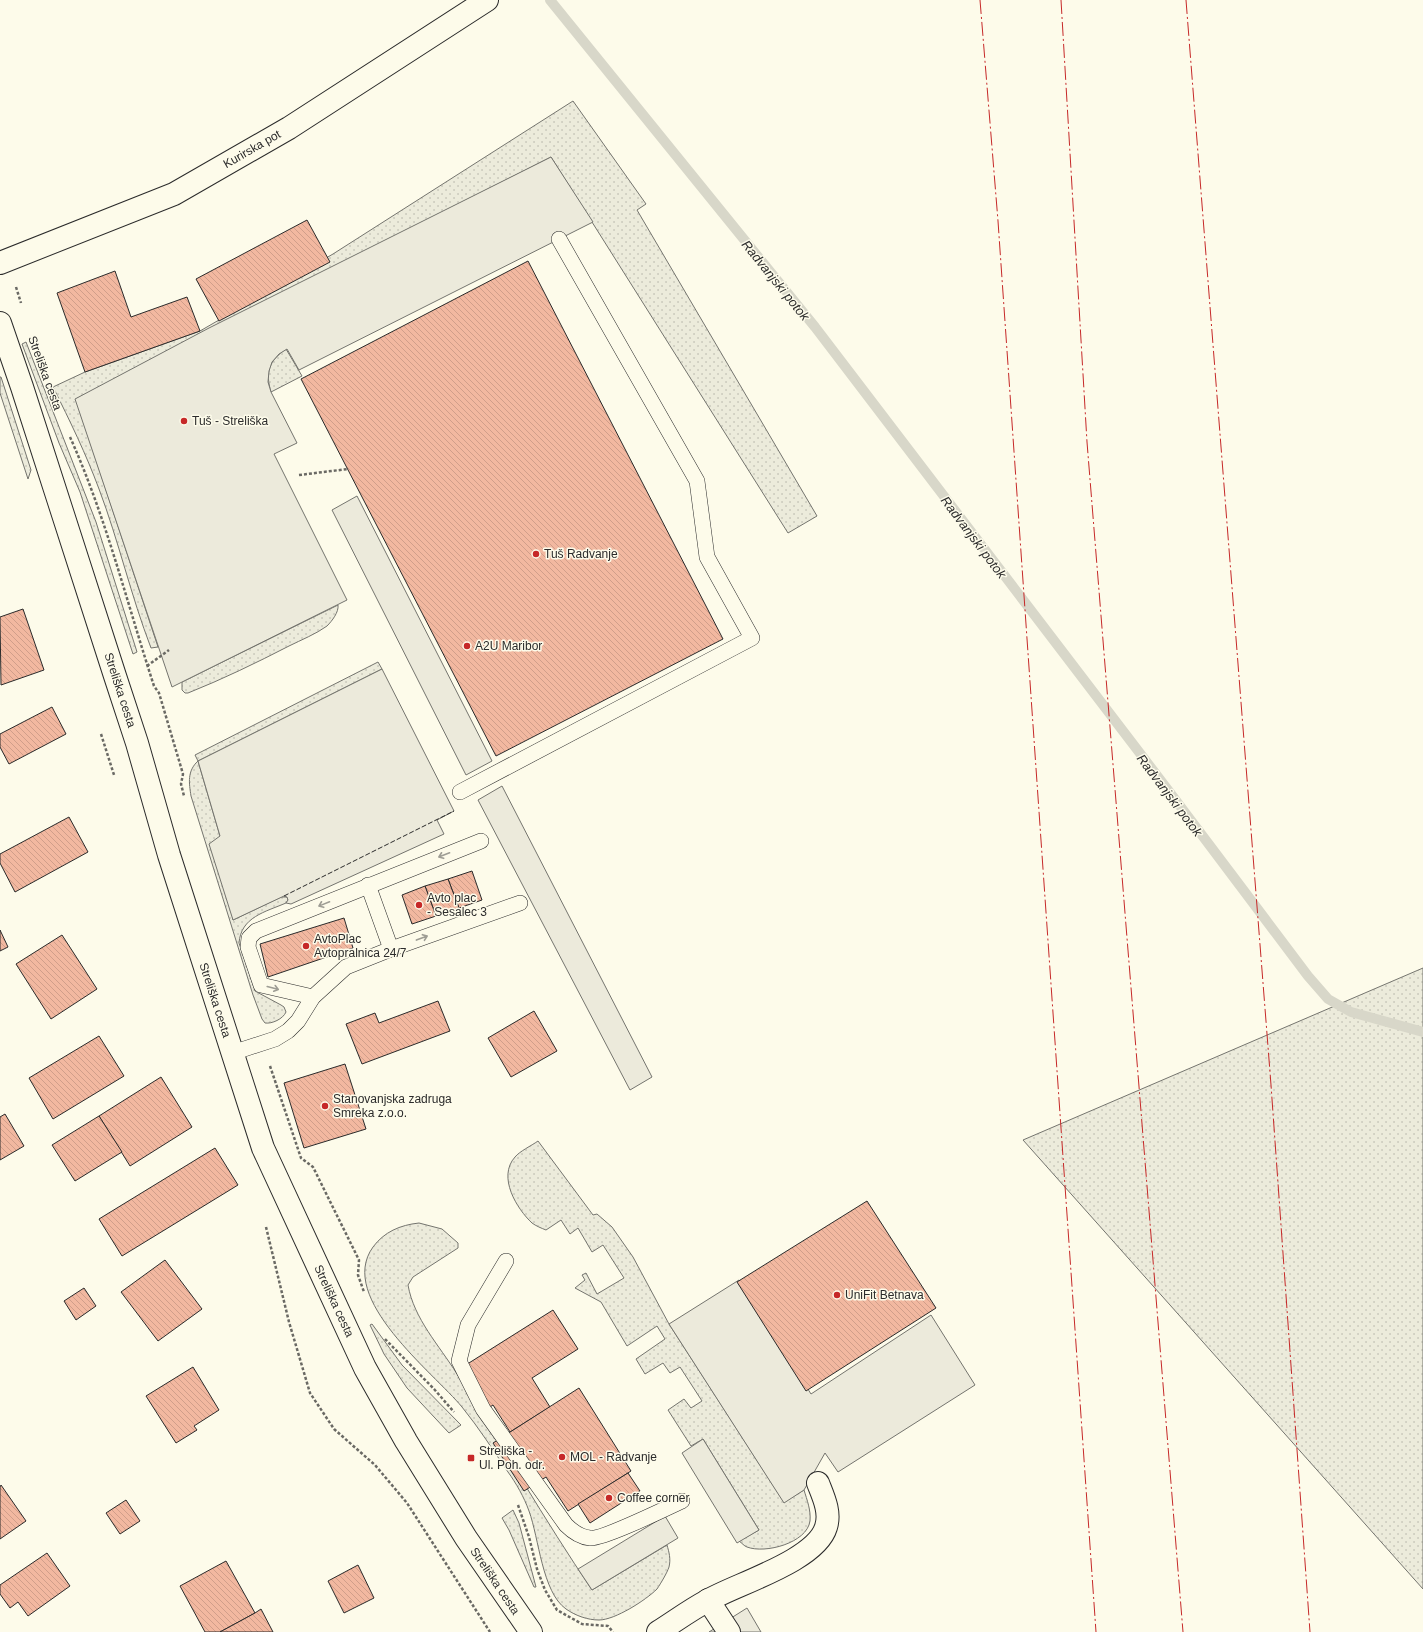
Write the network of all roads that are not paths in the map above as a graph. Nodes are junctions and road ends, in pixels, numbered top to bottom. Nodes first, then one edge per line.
1 (487, 0) edge
2 (559, 239) dead end
3 (0, 264) edge
4 (0, 323) edge
5 (460, 792) dead end
6 (480, 841) dead end
7 (368, 885) junction
8 (520, 903) dead end
9 (391, 949) junction
10 (313, 997) junction
11 (232, 1053) junction
12 (506, 1261) dead end
13 (818, 1482) dead end
14 (682, 1501) dead end
15 (708, 1600) junction
16 (531, 1632) edge
17 (658, 1632) edge
18 (729, 1632) edge

1 - 3 street, Kurirska pot
2 - 5 lane
4 - 11 street, Streliška cesta
6 -> 7 lane
7 - 9 lane
7 -> 10 lane
9 -> 8 lane
9 - 10 lane
10 - 11 lane
11 - 16 street, Streliška cesta
12 - 14 lane
13 - 15 street
15 - 17 street
15 - 18 street

